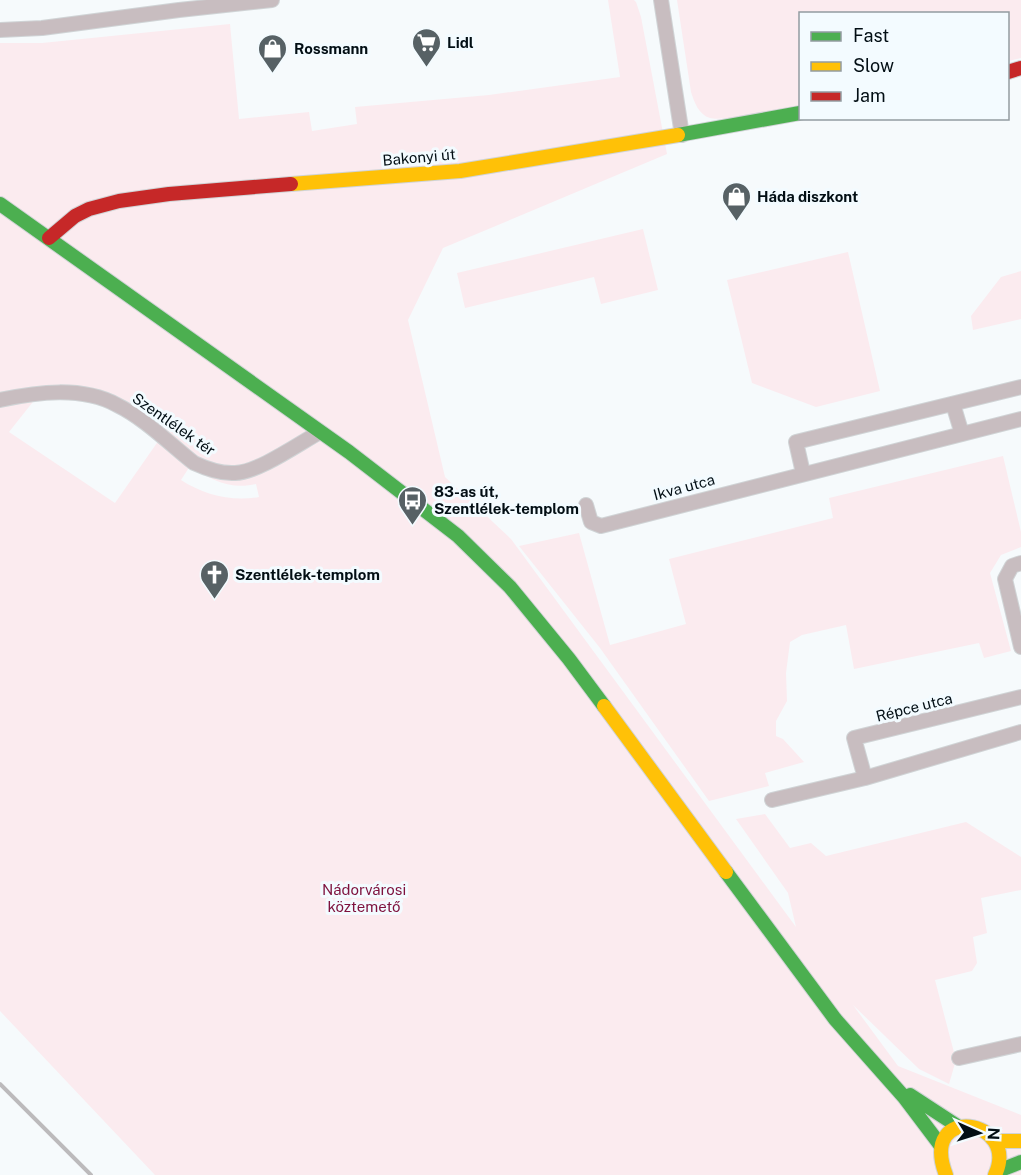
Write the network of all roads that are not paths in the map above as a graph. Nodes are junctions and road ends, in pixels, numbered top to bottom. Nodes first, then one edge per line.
1 (272, 0) edge
2 (661, 0) edge
3 (199, 4) edge
4 (0, 30) edge
5 (799, 113) edge
6 (682, 135) junction
7 (0, 204) edge
8 (49, 238) junction
9 (1021, 387) edge
10 (0, 400) edge
11 (953, 404) junction
12 (1021, 419) edge
13 (320, 432) junction
14 (962, 434) junction
15 (803, 473) junction
16 (586, 505) dead end
17 (1021, 563) edge
18 (1021, 647) edge
19 (1021, 697) edge
20 (1021, 732) edge
21 (865, 778) junction
22 (772, 800) dead end
23 (1021, 1044) edge
24 (959, 1058) dead end
25 (889, 1081) junction
26 (959, 1127) junction
27 (998, 1141) junction
28 (1021, 1141) edge
29 (941, 1146) junction
30 (1021, 1162) edge
31 (996, 1173) edge
32 (946, 1175) edge

1 - 3 street
2 - 6 street
3 - 4 street
5 - 6 main road, Bakonyi út
6 - 8 main road, Bakonyi út
7 - 8 main road
8 - 13 main road
9 - 11 street
10 - 13 street, Szentlélek tér
11 - 14 street
11 - 15 street
12 - 14 street, Ikva utca
13 - 25 main road
14 - 15 street, Ikva utca
15 - 16 street, Ikva utca
17 - 18 street
19 - 21 street, Répce utca
20 - 21 street
21 - 22 street
23 - 24 street
25 - 26 main road
25 - 29 main road
26 - 27 main road
26 - 29 main road
27 - 28 main road
27 - 31 main road
29 - 32 main road
30 - 31 main road

